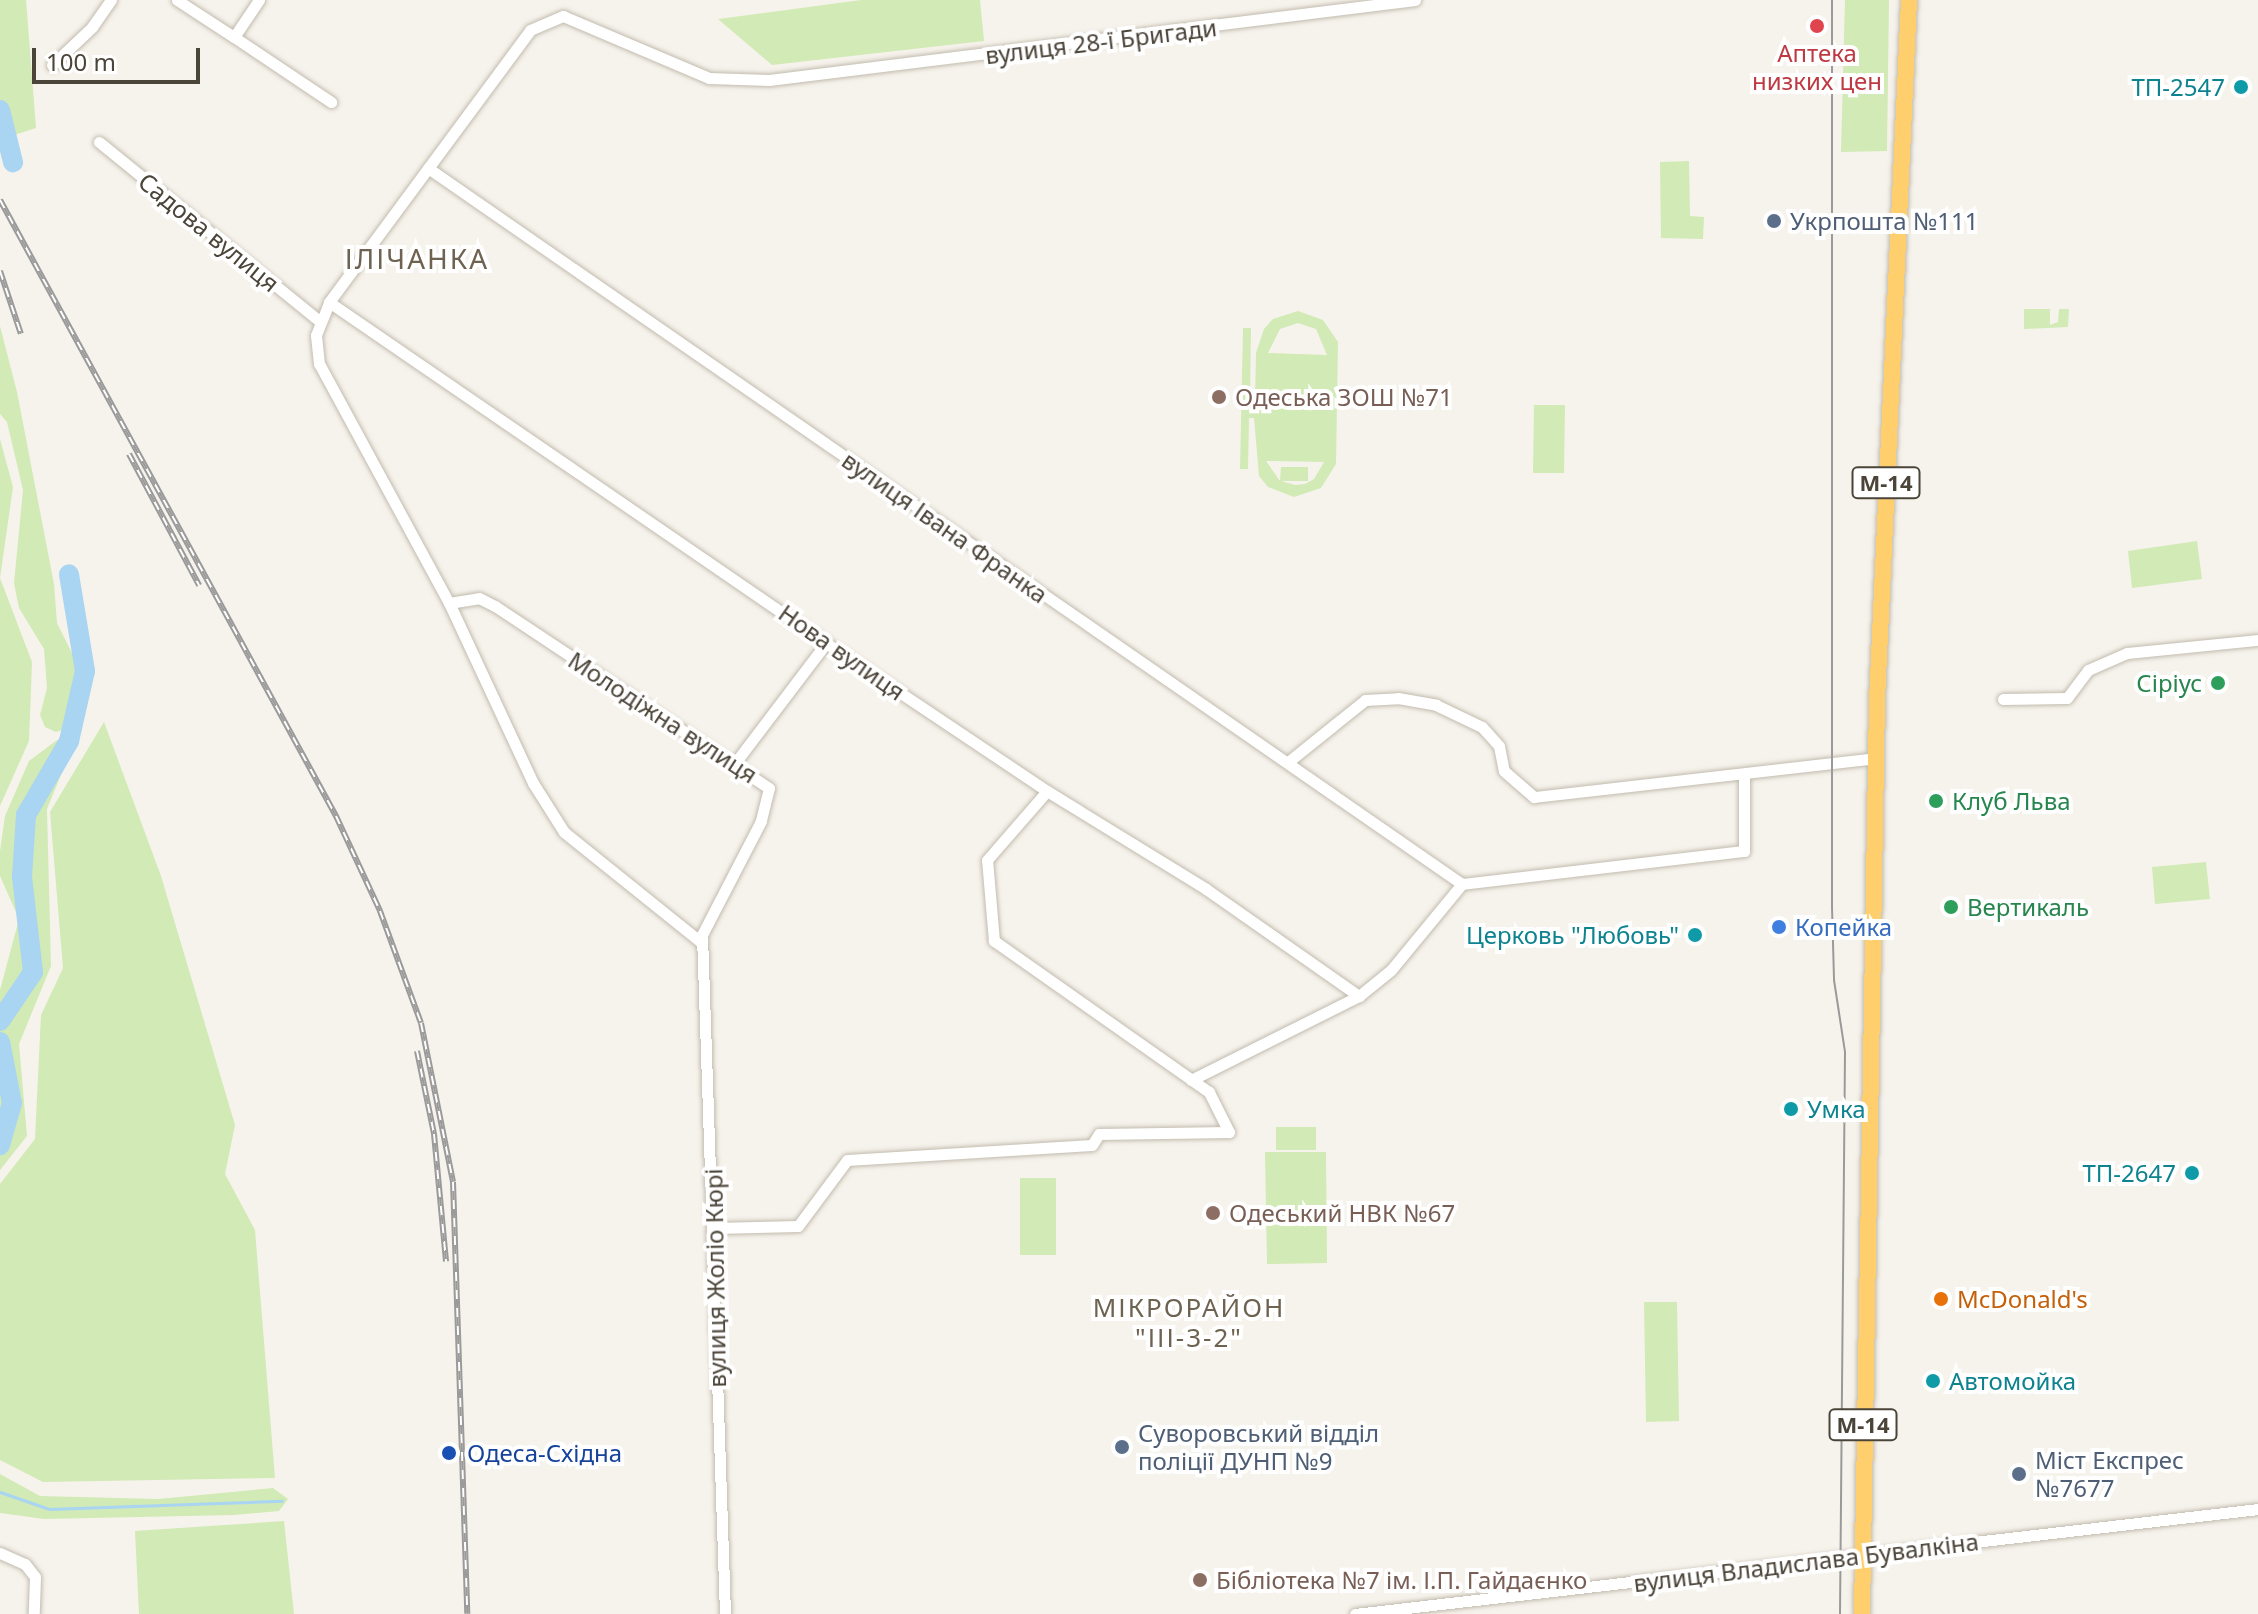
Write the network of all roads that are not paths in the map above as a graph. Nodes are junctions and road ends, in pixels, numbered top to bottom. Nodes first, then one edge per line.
1 (111, 0) edge
2 (177, 0) edge
3 (259, 0) edge
4 (1415, 0) edge
5 (1909, 0) edge
6 (234, 37) junction
7 (52, 65) dead end
8 (331, 102) dead end
9 (99, 142) dead end
10 (428, 168) junction
11 (329, 302) junction
12 (319, 321) junction
13 (449, 603) junction
14 (2258, 640) edge
15 (826, 643) junction
16 (2003, 699) dead end
17 (1876, 758) junction
18 (1288, 762) junction
19 (735, 763) junction
20 (1744, 774) junction
21 (1047, 791) junction
22 (1462, 884) junction
23 (702, 943) junction
24 (1359, 996) junction
25 (1191, 1080) junction
26 (715, 1228) junction
27 (2258, 1509) edge
28 (0, 1553) edge
29 (1862, 1558) junction
30 (34, 1614) edge
31 (725, 1614) edge
32 (1355, 1614) edge
33 (1862, 1614) edge

1 - 7 street
2 - 6 street
3 - 6 street
4 - 10 street, вулиця 28-ї Бригади
5 - 17 highway, М-14
6 - 8 street
9 - 12 street, Садова вулиця
10 - 11 street
10 - 18 street, вулиця Івана Франка
11 - 12 street
11 - 15 street, Нова вулиця
12 - 13 street
13 - 19 street, Молодіжна вулиця
13 - 23 street
14 - 16 street
15 - 19 street
15 - 21 street, Нова вулиця
17 - 20 street
17 - 29 highway, М-14
18 - 20 street
18 - 22 street, вулиця Івана Франка
19 - 23 street, Молодіжна вулиця
20 - 22 street
21 - 24 street, Нова вулиця
21 - 25 street
22 - 24 street
23 - 26 street, вулиця Жоліо Кюрі
24 - 25 street
25 - 26 street
26 - 31 street, вулиця Жоліо Кюрі
27 - 29 street, вулиця Владислава Бувалкіна
28 - 30 street
29 - 32 street, вулиця Владислава Бувалкіна
29 - 33 highway, М-14

